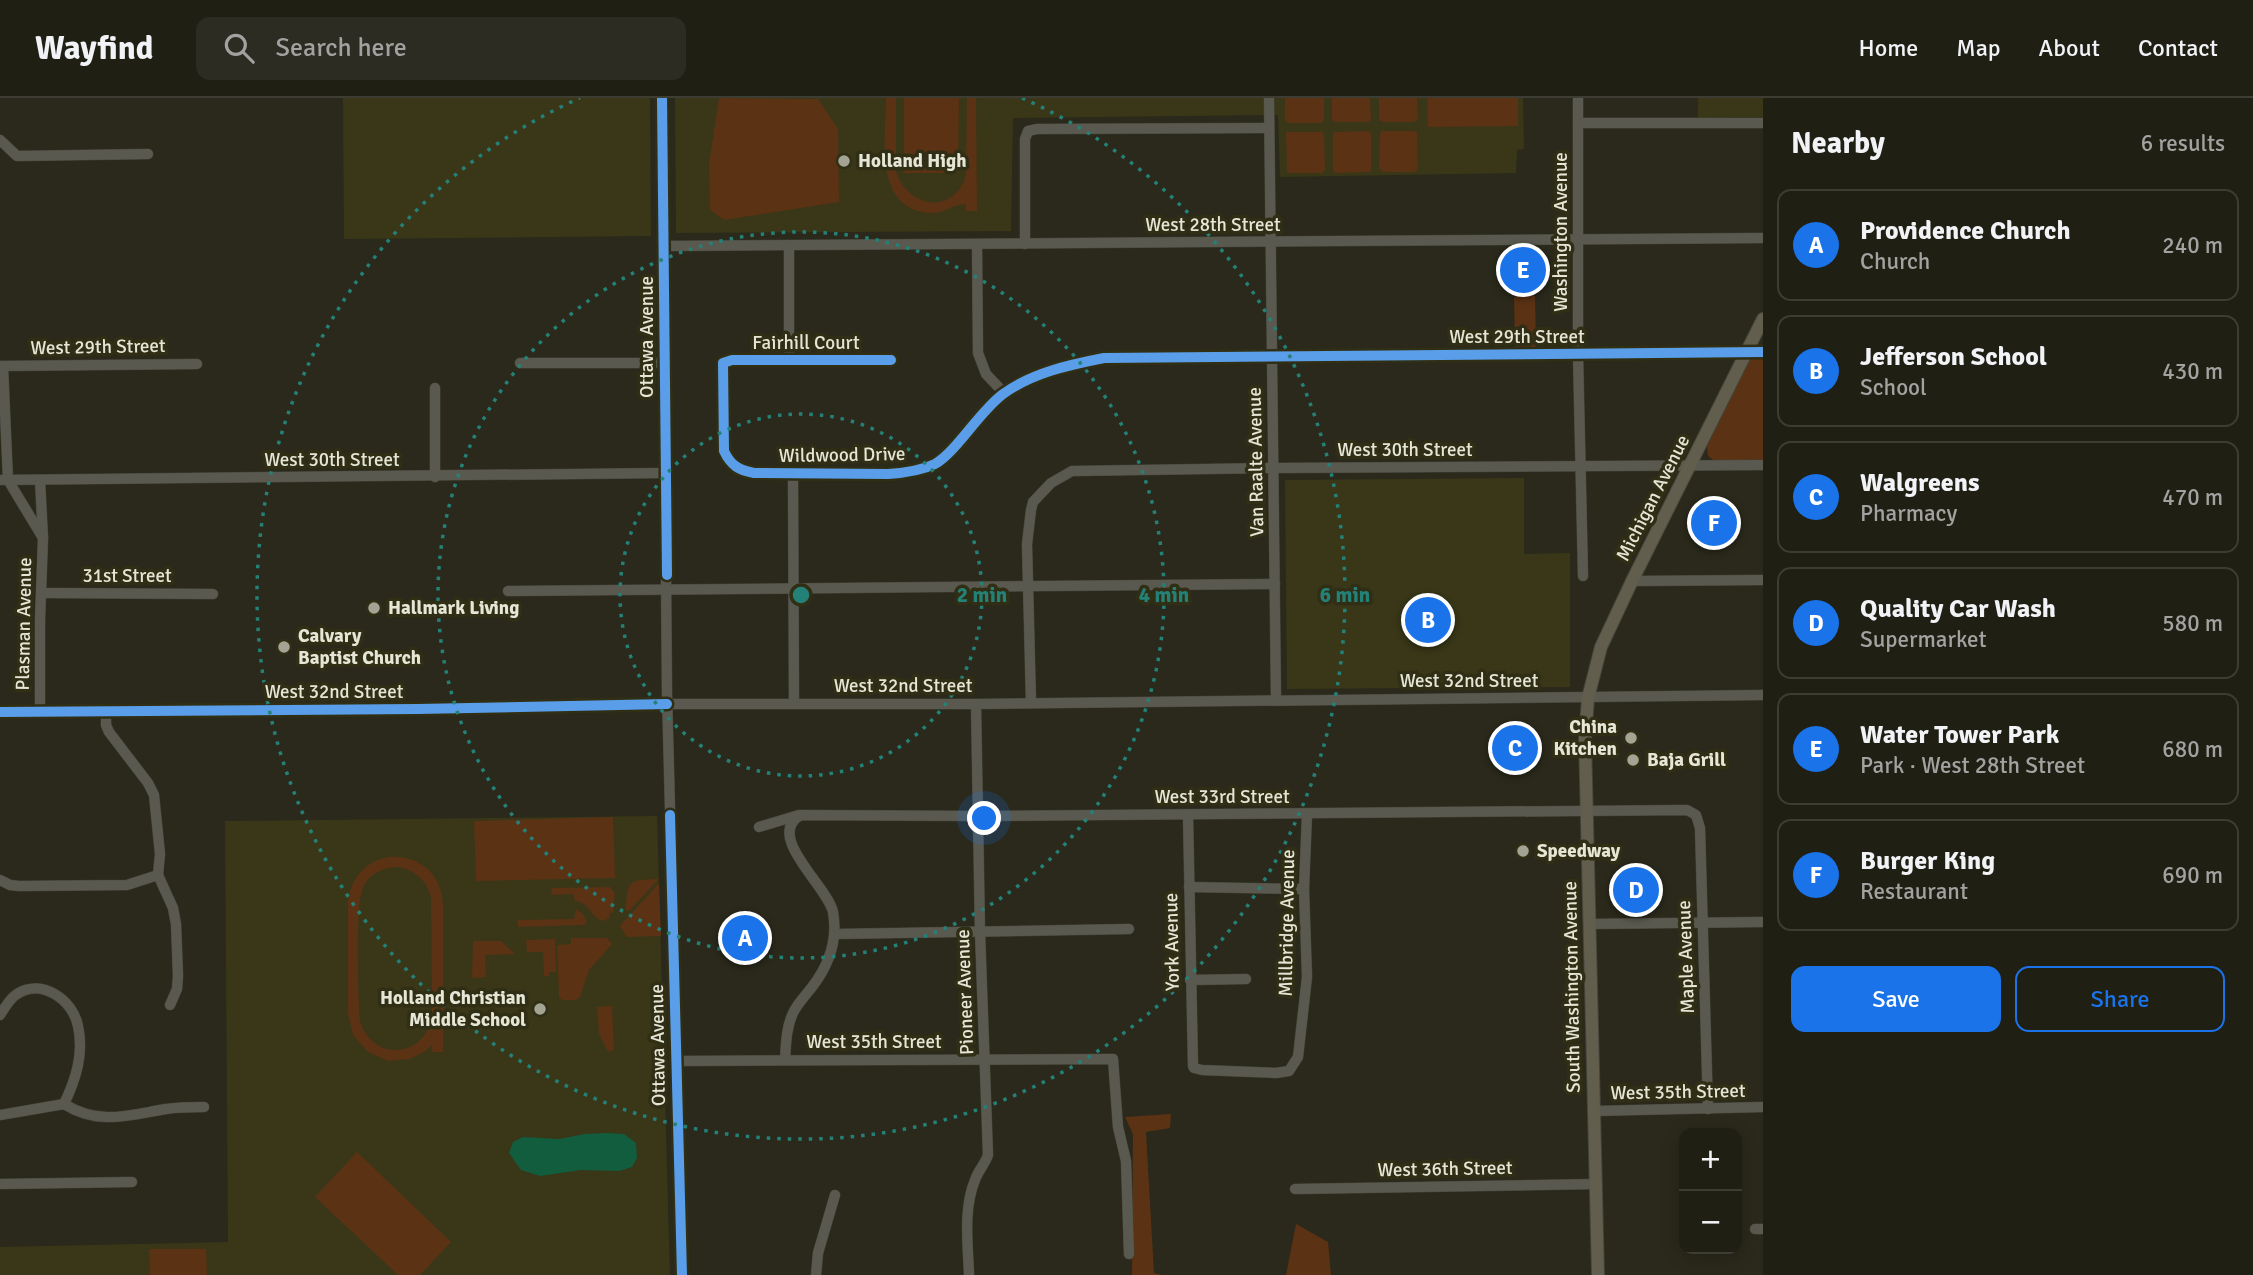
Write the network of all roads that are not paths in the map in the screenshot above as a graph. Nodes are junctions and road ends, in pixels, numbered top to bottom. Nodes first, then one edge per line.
1 (662, 98) edge
2 (1269, 98) edge
3 (1578, 98) edge
4 (1763, 123) edge
5 (1579, 124) junction
6 (1269, 128) junction
7 (0, 140) edge
8 (148, 155) dead end
9 (1763, 238) edge
10 (1579, 240) junction
11 (1270, 242) junction
12 (1026, 244) junction
13 (977, 245) junction
14 (664, 246) junction
15 (789, 246) junction
16 (1763, 319) edge
17 (1746, 352) junction
18 (1763, 352) edge
19 (1578, 354) junction
20 (1272, 355) junction
21 (891, 360) dead end
22 (789, 361) junction
23 (520, 363) dead end
24 (664, 363) junction
25 (723, 363) joint
26 (197, 364) dead end
27 (1, 366) edge
28 (435, 388) dead end
29 (1004, 394) junction
30 (1691, 465) junction
31 (1763, 465) edge
32 (1580, 466) junction
33 (1274, 468) junction
34 (664, 473) junction
35 (793, 475) junction
36 (435, 477) junction
37 (4, 480) edge
38 (40, 480) junction
39 (43, 538) junction
40 (1583, 576) dead end
41 (1763, 580) edge
42 (1632, 581) junction
43 (1275, 584) junction
44 (1029, 586) junction
45 (794, 589) junction
46 (667, 590) junction
47 (508, 591) dead end
48 (42, 593) junction
49 (213, 594) dead end
50 (1763, 695) edge
51 (1588, 698) junction
52 (1276, 700) junction
53 (794, 703) junction
54 (1031, 703) junction
55 (667, 704) junction
56 (976, 704) junction
57 (40, 711) junction
58 (106, 711) junction
59 (0, 712) edge
60 (1687, 810) joint
61 (1587, 811) junction
62 (1307, 814) junction
63 (799, 815) junction
64 (1188, 815) junction
65 (979, 816) junction
66 (760, 827) dead end
67 (158, 875) junction
68 (0, 880) edge
69 (1189, 887) junction
70 (1304, 889) junction
71 (1763, 922) edge
72 (1703, 923) junction
73 (1590, 924) junction
74 (1129, 929) dead end
75 (980, 932) junction
76 (835, 934) junction
77 (1246, 979) dead end
78 (1190, 980) junction
79 (170, 1005) dead end
80 (0, 1015) edge
81 (985, 1059) junction
82 (676, 1060) junction
83 (785, 1060) junction
84 (1194, 1068) joint
85 (64, 1104) junction
86 (204, 1107) dead end
87 (1763, 1107) edge
88 (1709, 1109) junction
89 (1594, 1111) junction
90 (0, 1115) edge
91 (132, 1182) dead end
92 (0, 1184) edge
93 (1597, 1184) junction
94 (1295, 1189) dead end
95 (835, 1195) dead end
96 (1129, 1254) dead end
97 (682, 1275) edge
98 (816, 1275) edge
99 (969, 1275) edge
100 (1598, 1275) edge

1 - 14 street, Ottawa Avenue
2 - 6 street, Van Raalte Avenue
3 - 5 street, Washington Avenue
4 - 5 street
5 - 10 street, Washington Avenue
6 - 11 street, Van Raalte Avenue
6 - 12 street
7 - 8 street
9 - 10 street, West 28th Street
10 - 11 street, West 28th Street
10 - 19 street, Washington Avenue
11 - 12 street, West 28th Street
11 - 20 street, Van Raalte Avenue
12 - 13 street, West 28th Street
13 - 15 street, West 28th Street
13 - 29 street
14 - 15 street, West 28th Street
14 - 24 street, Ottawa Avenue
15 - 22 street
16 - 17 main road, Michigan Avenue
17 - 18 street, West 29th Street
17 - 19 street, West 29th Street
17 - 30 main road, Michigan Avenue
19 - 20 street, West 29th Street
19 - 32 street, Washington Avenue
20 - 29 street, Wildwood Drive
20 - 33 street, Van Raalte Avenue
21 - 22 street, Fairhill Court
22 - 25 street, Fairhill Court
23 - 24 street
24 - 34 street, Ottawa Avenue
25 - 35 street, Wildwood Drive
26 - 27 street, West 29th Street
27 - 37 street, Plasman Avenue
28 - 36 street
29 - 35 street, Wildwood Drive
30 - 31 street, West 30th Street
30 - 32 street, West 30th Street
30 - 42 main road, Michigan Avenue
32 - 33 street, West 30th Street
32 - 40 street, Washington Avenue
33 - 43 street, Van Raalte Avenue
33 - 44 street, West 30th Street
34 - 36 street, West 30th Street
34 - 46 street, Ottawa Avenue
35 - 45 street
36 - 38 street, West 30th Street
37 - 38 street, West 30th Street
37 - 39 street, Plasman Avenue
38 - 39 street, Plasman Avenue
39 - 48 street, Plasman Avenue
41 - 42 street
42 - 51 main road, Michigan Avenue
43 - 44 street
43 - 52 street, Van Raalte Avenue
44 - 45 street
44 - 54 street
45 - 46 street
45 - 53 street
46 - 47 street
46 - 55 street, Ottawa Avenue
48 - 49 street, 31st Street
48 - 57 street, Plasman Avenue
50 - 51 street, West 32nd Street
51 - 52 street, West 32nd Street
51 - 61 main road, South Washington Avenue
52 - 54 street, West 32nd Street
53 - 55 street, West 32nd Street
53 - 56 street, West 32nd Street
54 - 56 street, West 32nd Street
55 - 58 street, West 32nd Street
55 - 82 street, Ottawa Avenue
56 - 65 street, Pioneer Avenue
57 - 58 street, West 32nd Street
57 - 59 street, West 32nd Street
58 - 67 street
60 - 61 street, West 33rd Street
60 - 72 street, Maple Avenue
61 - 62 street, West 33rd Street
61 - 73 main road, South Washington Avenue
62 - 64 street, West 33rd Street
62 - 70 street, Millbridge Avenue
63 - 65 street, West 33rd Street
63 - 66 street, West 33rd Street
63 - 76 street
64 - 65 street, West 33rd Street
64 - 69 street, York Avenue
65 - 75 street, Pioneer Avenue
67 - 68 street
67 - 79 street
69 - 70 street
69 - 78 street, York Avenue
70 - 84 street, Millbridge Avenue
71 - 72 street
72 - 73 street
72 - 88 street, Maple Avenue
73 - 89 main road, South Washington Avenue
74 - 75 street
75 - 76 street
75 - 81 street, Pioneer Avenue
76 - 83 street
77 - 78 street
78 - 84 street, York Avenue
80 - 85 street
81 - 83 street, West 35th Street
81 - 96 street, West 35th Street
81 - 99 street, Pioneer Avenue
82 - 83 street, West 35th Street
82 - 97 street, Ottawa Avenue
85 - 86 street
85 - 90 street
87 - 88 street, West 35th Street
88 - 89 street, West 35th Street
89 - 93 main road, South Washington Avenue
91 - 92 street
93 - 94 street, West 36th Street
93 - 100 main road, South Washington Avenue
95 - 98 street

